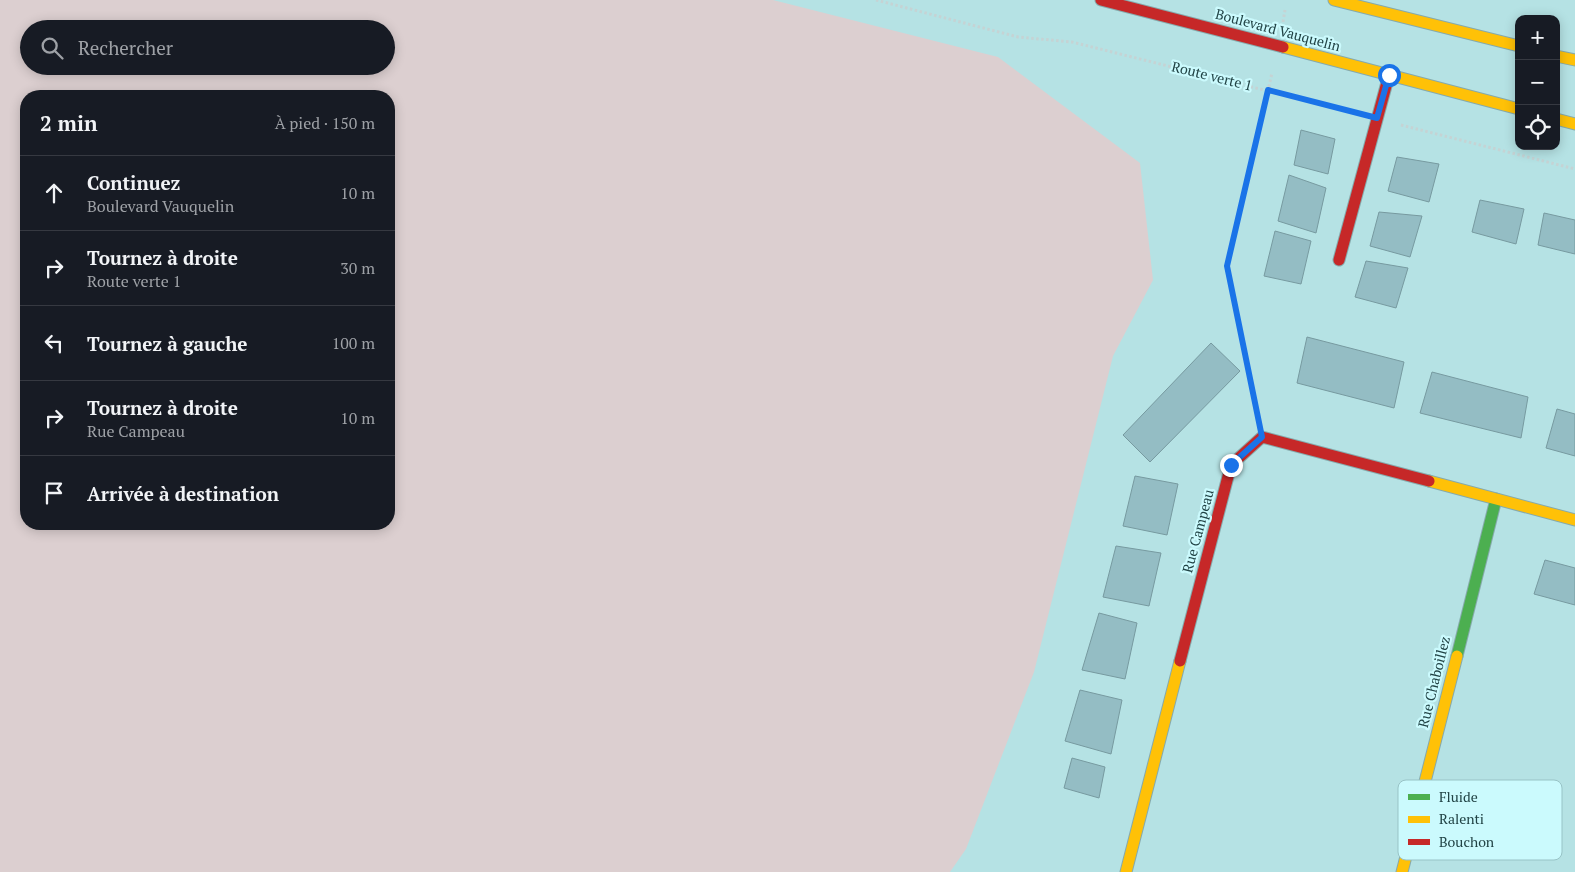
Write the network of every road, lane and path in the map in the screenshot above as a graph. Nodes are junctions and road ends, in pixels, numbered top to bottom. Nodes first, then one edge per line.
1 (876, 0) edge
2 (1101, 0) edge
3 (1334, 0) edge
4 (1515, 45) edge
5 (1560, 57) edge
6 (1575, 60) edge
7 (1272, 73) dead end
8 (1389, 75) junction
9 (1268, 90) junction
10 (1515, 108) edge
11 (1377, 118) junction
12 (1560, 120) edge
13 (1575, 124) edge
14 (1575, 169) edge
15 (1339, 260) dead end
16 (1262, 437) junction
17 (1496, 499) junction
18 (1575, 520) edge
19 (1425, 780) edge
20 (1126, 872) edge

1 - 9 path, Route verte 1
2 - 8 street, Boulevard Vauquelin
3 - 4 street
5 - 6 street
7 - 9 path
8 - 10 street, Boulevard Vauquelin
8 - 11 street
9 - 11 path, Route verte 1
9 - 16 path
11 - 14 path, Route verte 1
11 - 15 street
12 - 13 street
16 - 17 street
16 - 20 street, Rue Campeau
17 - 18 street
17 - 19 street, Rue Chaboillez

